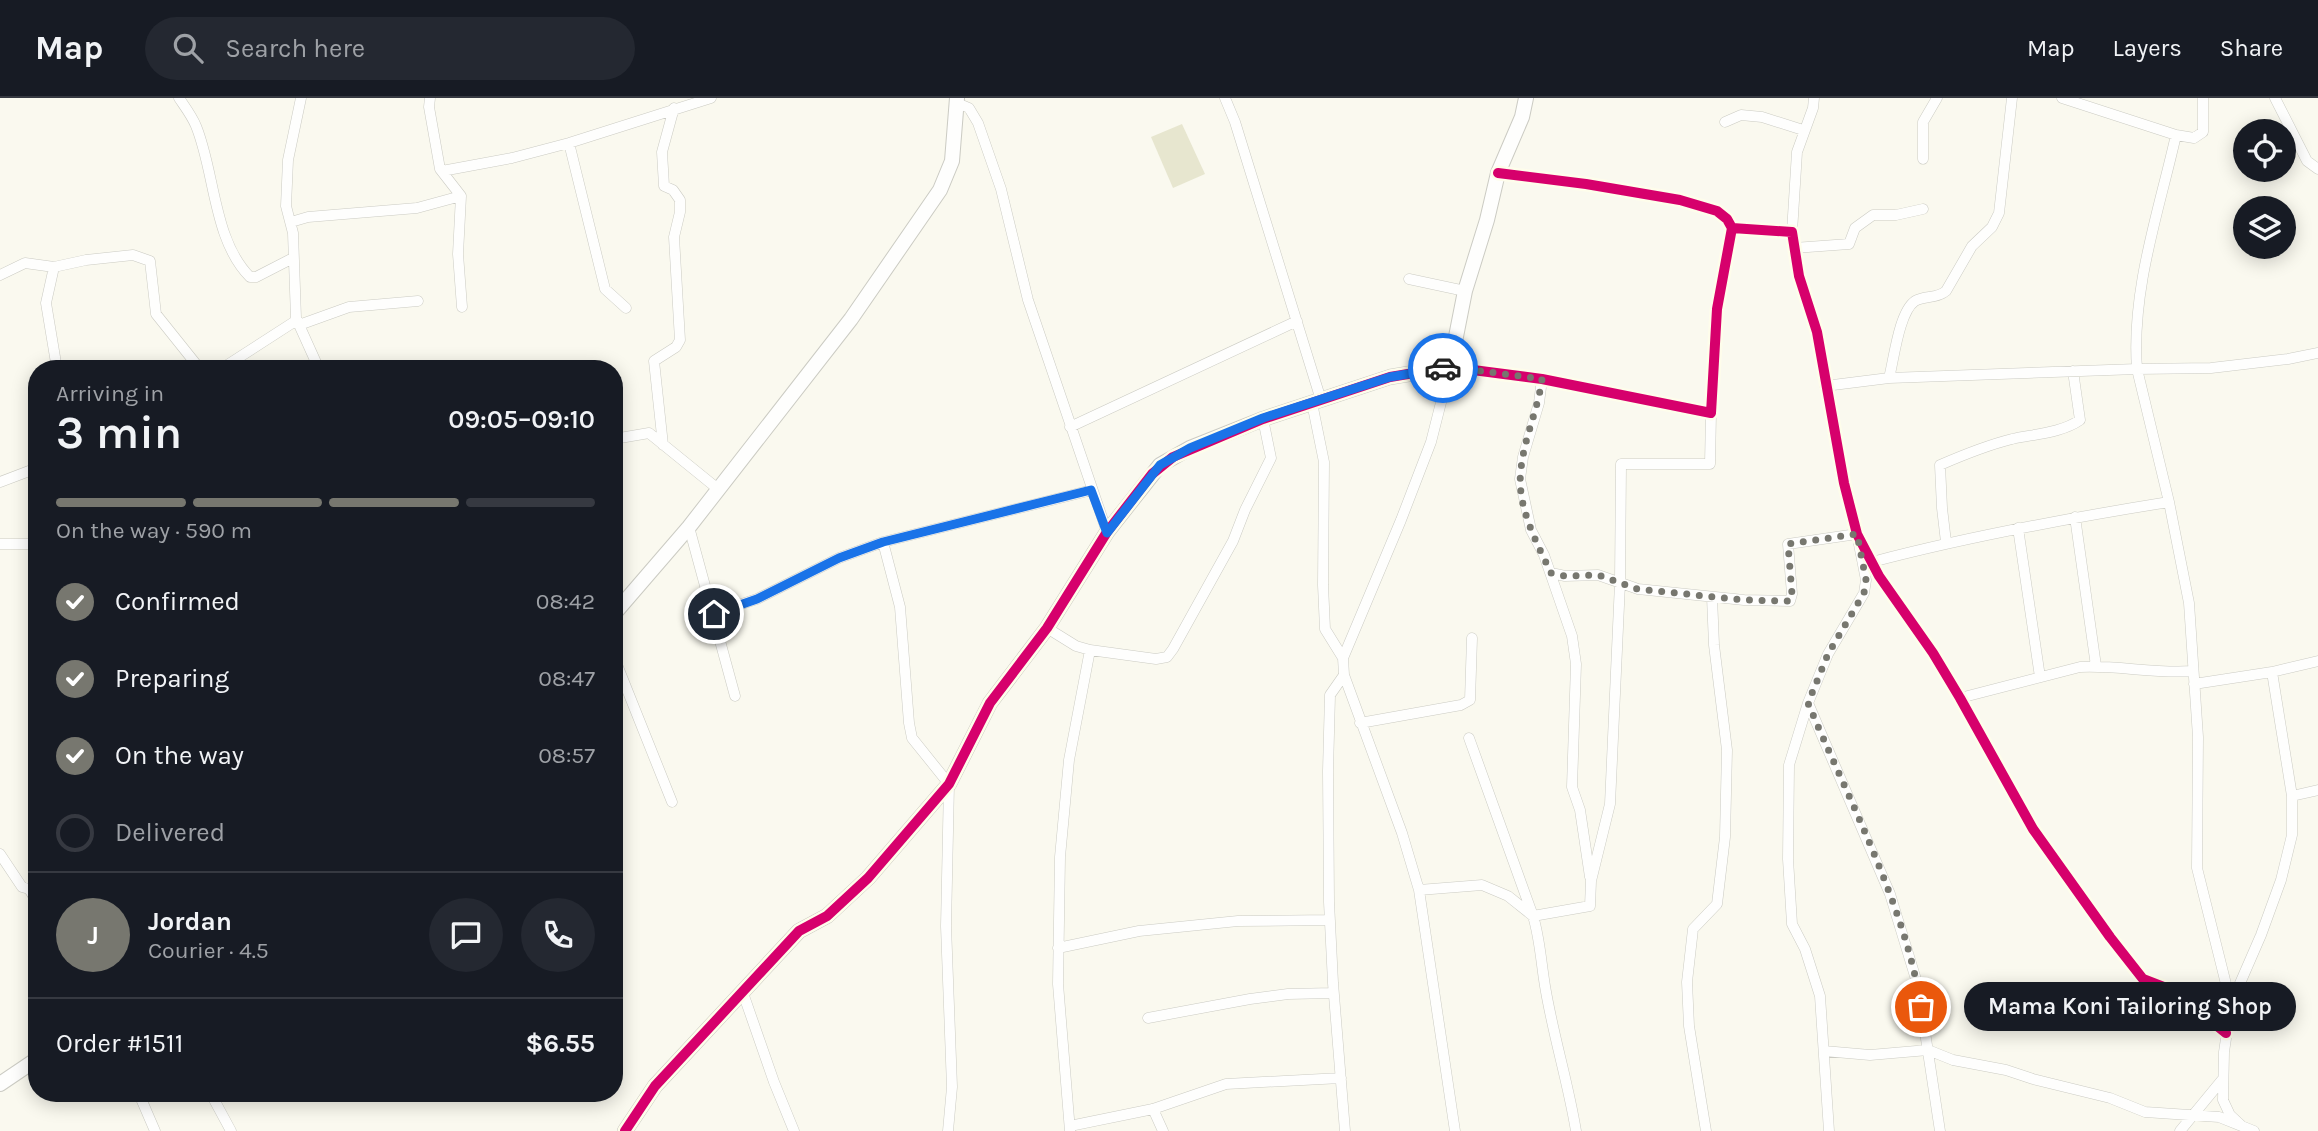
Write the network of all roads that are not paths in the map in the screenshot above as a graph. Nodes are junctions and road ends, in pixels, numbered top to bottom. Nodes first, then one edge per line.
1 (179, 98) edge
2 (302, 98) edge
3 (430, 98) edge
4 (711, 98) edge
5 (1225, 98) edge
6 (1526, 98) edge
7 (1814, 98) edge
8 (1937, 98) edge
9 (2012, 98) edge
10 (2062, 98) edge
11 (2203, 98) edge
12 (2275, 98) edge
13 (957, 100) edge
14 (674, 108) junction
15 (1725, 122) dead end
16 (1803, 130) junction
17 (2176, 135) junction
18 (569, 143) junction
19 (1923, 159) dead end
20 (2318, 169) edge
21 (442, 171) junction
22 (1498, 173) junction
23 (461, 195) junction
24 (1923, 209) dead end
25 (290, 222) junction
26 (1732, 228) junction
27 (1792, 232) junction
28 (1794, 248) junction
29 (293, 258) junction
30 (54, 267) junction
31 (0, 275) edge
32 (1409, 279) dead end
33 (1465, 290) junction
34 (418, 301) dead end
35 (462, 307) dead end
36 (626, 308) dead end
37 (1297, 321) junction
38 (298, 322) junction
39 (2318, 353) edge
40 (56, 360) edge
41 (193, 360) edge
42 (236, 360) edge
43 (315, 360) edge
44 (1450, 367) junction
45 (2137, 369) junction
46 (2073, 371) junction
47 (1889, 378) junction
48 (1542, 379) junction
49 (1825, 386) junction
50 (1317, 402) junction
51 (1711, 413) junction
52 (1263, 418) junction
53 (1070, 427) junction
54 (623, 437) edge
55 (663, 445) junction
56 (28, 471) edge
57 (0, 482) edge
58 (718, 489) junction
59 (1091, 490) junction
60 (2168, 502) junction
61 (2075, 517) junction
62 (689, 527) junction
63 (2018, 528) junction
64 (1107, 533) junction
65 (1857, 534) junction
66 (883, 542) junction
67 (1946, 542) junction
68 (0, 544) edge
69 (28, 544) edge
70 (1872, 562) junction
71 (1551, 573) junction
72 (1620, 583) junction
73 (1712, 597) junction
74 (623, 604) edge
75 (714, 614) junction
76 (1047, 628) junction
77 (1472, 638) dead end
78 (1090, 650) junction
79 (1343, 658) junction
80 (2318, 662) edge
81 (2096, 666) junction
82 (2193, 671) junction
83 (2272, 671) junction
84 (1344, 675) junction
85 (2040, 677) junction
86 (623, 680) edge
87 (2194, 684) junction
88 (735, 696) dead end
89 (1961, 698) junction
90 (1808, 703) junction
91 (1360, 723) junction
92 (1469, 738) dead end
93 (949, 784) junction
94 (2318, 790) edge
95 (2292, 796) junction
96 (671, 802) dead end
97 (0, 854) edge
98 (1591, 881) junction
99 (28, 889) edge
100 (1419, 890) junction
101 (1533, 916) junction
102 (1330, 920) junction
103 (1058, 948) junction
104 (743, 992) junction
105 (1333, 993) junction
106 (2231, 1004) junction
107 (1148, 1018) dead end
108 (2226, 1033) junction
109 (1928, 1050) junction
110 (1824, 1051) junction
111 (28, 1065) edge
112 (2224, 1076) junction
113 (1341, 1079) junction
114 (0, 1084) edge
115 (142, 1102) edge
116 (215, 1102) edge
117 (1153, 1109) junction
118 (2192, 1115) junction
119 (1070, 1129) edge
120 (2247, 1130) edge
121 (155, 1131) edge
122 (231, 1131) edge
123 (625, 1131) edge
124 (794, 1131) edge
125 (948, 1131) edge
126 (1163, 1131) edge
127 (1345, 1131) edge
128 (1455, 1131) edge
129 (1576, 1131) edge
130 (1706, 1131) edge
131 (1829, 1131) edge
132 (1940, 1131) edge
133 (2180, 1131) edge

1 - 29 street
2 - 25 street
3 - 21 street
4 - 14 street
5 - 37 street
6 - 22 street
7 - 16 street
8 - 19 street
9 - 47 street
10 - 17 street
11 - 17 street
12 - 20 street
13 - 53 street
13 - 58 street
14 - 18 street
14 - 55 street
15 - 16 street
16 - 27 street
17 - 45 street
18 - 21 street
18 - 36 street
21 - 23 street
22 - 26 street
22 - 33 street
23 - 25 street
23 - 35 street
24 - 28 street
25 - 29 street
26 - 27 street
26 - 51 street
27 - 28 street
28 - 49 street
29 - 38 street
30 - 31 street
30 - 40 street
30 - 41 street
32 - 33 street
33 - 44 street
34 - 38 street
37 - 50 street
37 - 53 street
38 - 42 street
38 - 43 street
39 - 45 street
44 - 48 street
44 - 50 street
44 - 79 street
45 - 46 street
45 - 60 street
46 - 47 street
46 - 67 street
47 - 49 street
48 - 51 street
48 - 71 street
49 - 65 street
50 - 52 street
50 - 79 street
51 - 72 street
52 - 64 street
52 - 78 street
53 - 59 street
54 - 55 street
55 - 58 street
56 - 57 street
58 - 62 street
59 - 64 street
59 - 66 street
60 - 61 street
60 - 82 street
61 - 63 street
61 - 81 street
62 - 74 street
62 - 75 street
63 - 67 street
63 - 85 street
64 - 76 street
65 - 70 street
65 - 73 street
65 - 90 street
66 - 75 street
66 - 93 street
67 - 70 street
68 - 69 street
70 - 89 street
71 - 72 street
71 - 98 street
72 - 73 street
72 - 98 street
73 - 130 street
75 - 88 street
76 - 78 street
76 - 93 street
77 - 91 street
78 - 103 street
79 - 84 street
80 - 83 street
81 - 82 street
81 - 85 street
82 - 87 street
83 - 87 street
83 - 95 street
84 - 91 street
84 - 102 street
85 - 89 street
86 - 96 street
87 - 106 street
89 - 108 street
90 - 109 street
90 - 110 street
91 - 100 street
92 - 101 street
93 - 104 street
93 - 125 street
94 - 95 street
95 - 106 street
97 - 99 street
98 - 101 street
100 - 101 street
100 - 128 street
101 - 129 street
102 - 103 street
102 - 105 street
103 - 119 street
104 - 123 street
104 - 124 street
105 - 107 street
105 - 113 street
106 - 108 street
108 - 112 street
109 - 110 street
109 - 118 street
109 - 132 street
110 - 131 street
111 - 114 street
112 - 118 street
112 - 120 street
113 - 117 street
113 - 127 street
115 - 121 street
116 - 122 street
117 - 119 street
117 - 126 street
118 - 120 street
118 - 133 street

